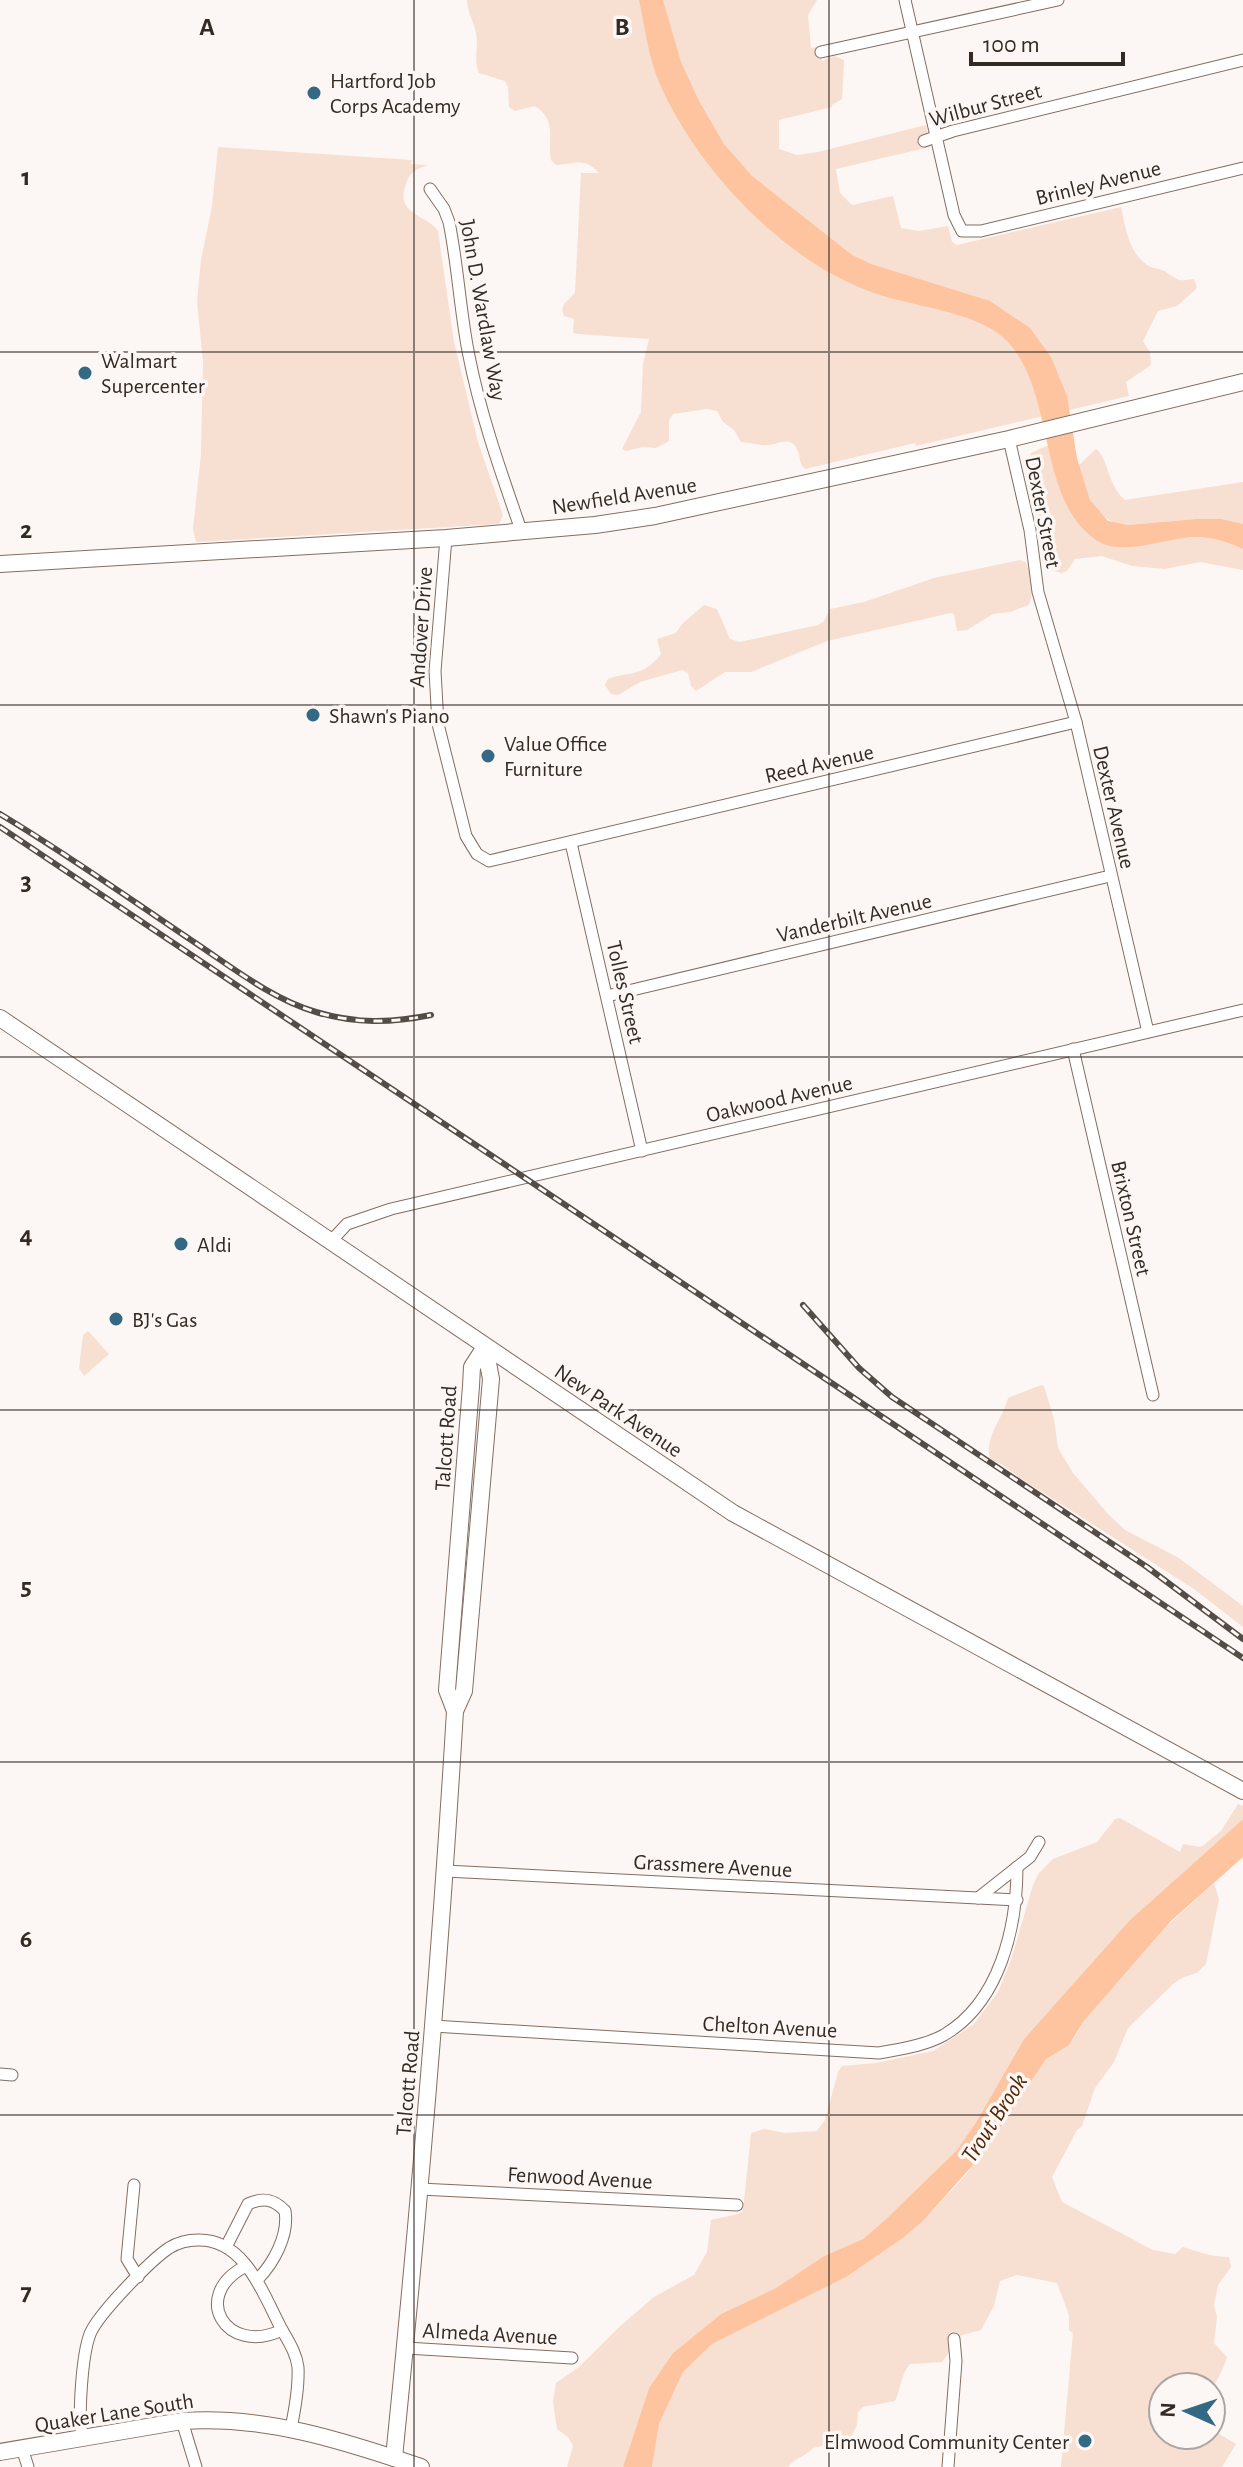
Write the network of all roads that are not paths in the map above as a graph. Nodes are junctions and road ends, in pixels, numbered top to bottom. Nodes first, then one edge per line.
1 (905, 0) edge
2 (1058, 0) edge
3 (913, 34) junction
4 (821, 52) dead end
5 (1243, 60) edge
6 (937, 136) junction
7 (924, 141) dead end
8 (1243, 168) edge
9 (430, 189) dead end
10 (1243, 382) edge
11 (1009, 439) junction
12 (522, 533) junction
13 (446, 538) junction
14 (0, 564) edge
15 (1038, 592) joint
16 (1076, 722) junction
17 (571, 843) junction
18 (1110, 876) junction
19 (607, 996) junction
20 (1243, 1010) edge
21 (0, 1018) edge
22 (1148, 1032) junction
23 (1073, 1049) junction
24 (642, 1151) junction
25 (332, 1240) junction
26 (485, 1347) junction
27 (1153, 1395) dead end
28 (461, 1517) junction
29 (479, 1519) junction
30 (450, 1636) junction
31 (468, 1637) junction
32 (455, 1711) junction
33 (1243, 1791) edge
34 (1039, 1842) dead end
35 (1017, 1867) junction
36 (445, 1871) junction
37 (978, 1898) junction
38 (1017, 1900) junction
39 (433, 2026) junction
40 (134, 2185) dead end
41 (420, 2189) junction
42 (737, 2205) dead end
43 (226, 2247) junction
44 (246, 2266) junction
45 (138, 2277) junction
46 (257, 2280) junction
47 (282, 2330) junction
48 (954, 2339) dead end
49 (406, 2348) junction
50 (572, 2358) dead end
51 (182, 2421) junction
52 (291, 2428) junction
53 (82, 2437) junction
54 (22, 2448) junction
55 (0, 2452) edge
56 (394, 2458) junction
57 (28, 2467) edge
58 (196, 2467) edge
59 (421, 2467) edge
60 (948, 2467) edge

1 - 3 street
2 - 3 street
3 - 4 street
3 - 6 street
5 - 6 street, Wilbur Street
6 - 7 street, Wilbur Street
6 - 8 street, Brinley Avenue
9 - 12 street, John D. Wardlaw Way
10 - 11 street, Newfield Avenue
11 - 12 street, Newfield Avenue
11 - 15 street, Dexter Street
12 - 13 street, Newfield Avenue
13 - 14 street, Newfield Avenue
13 - 17 street, Andover Drive
15 - 16 street, Dexter Avenue
16 - 17 street, Reed Avenue
16 - 18 street, Dexter Avenue
17 - 19 street, Tolles Street
18 - 19 street, Vanderbilt Avenue
18 - 22 street, Dexter Avenue
19 - 24 street, Tolles Street
20 - 22 street, Oakwood Avenue
21 - 25 street, New Park Avenue
22 - 23 street, Oakwood Avenue
23 - 24 street, Oakwood Avenue
23 - 27 street, Brixton Street
24 - 25 street, Oakwood Avenue
25 - 26 street, New Park Avenue
26 - 28 street, Talcott Road
26 - 29 street, Talcott Road
26 - 33 street, New Park Avenue
28 - 29 street
28 - 30 street, Talcott Road
29 - 31 street, Talcott Road
30 - 31 street
30 - 32 street, Talcott Road
31 - 32 street, Talcott Road
32 - 36 street, Talcott Road
34 - 35 street
35 - 37 street
35 - 38 street
36 - 37 street, Grassmere Avenue
36 - 39 street, Talcott Road
37 - 38 street, Grassmere Avenue
38 - 39 street, Chelton Avenue
39 - 41 street, Talcott Road
40 - 45 street
41 - 42 street, Fenwood Avenue
41 - 49 street, Talcott Road
43 - 44 street
43 - 45 street
43 - 46 street
44 - 46 street
44 - 47 street
45 - 53 street
46 - 47 street
47 - 52 street
48 - 60 street
49 - 50 street, Almeda Avenue
49 - 56 street, Talcott Road
51 - 52 street, Quaker Lane South
51 - 53 street, Quaker Lane South
51 - 58 street
52 - 56 street, Quaker Lane South
53 - 54 street, Quaker Lane South
54 - 55 street, Quaker Lane South
54 - 57 street
56 - 59 street, Quaker Lane South

